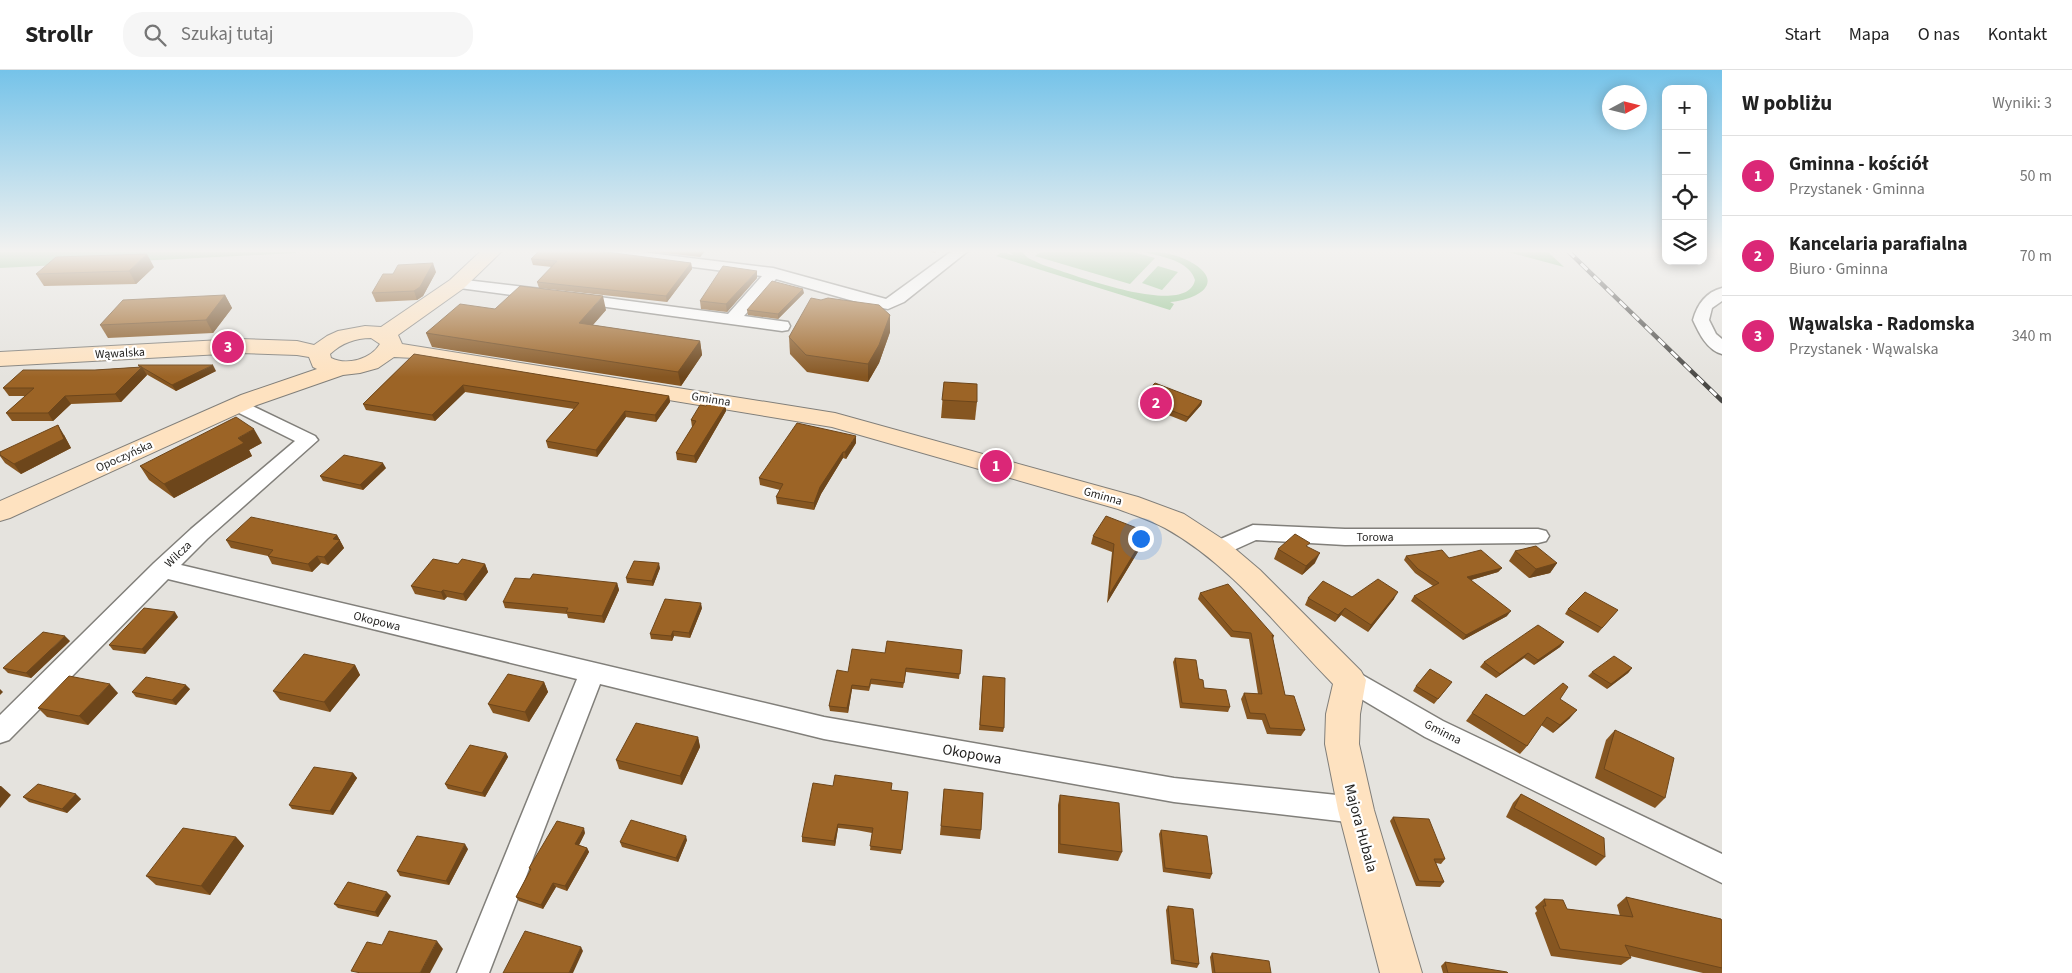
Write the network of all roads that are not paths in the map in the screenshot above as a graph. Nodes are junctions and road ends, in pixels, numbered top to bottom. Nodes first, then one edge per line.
1 (446, 293) edge
2 (529, 293) edge
3 (755, 293) edge
4 (843, 293) edge
5 (906, 293) edge
6 (1722, 293) edge
7 (733, 319) junction
8 (782, 326) dead end
9 (339, 338) junction
10 (386, 342) junction
11 (240, 346) junction
12 (1722, 349) edge
13 (319, 355) junction
14 (0, 359) edge
15 (341, 368) junction
16 (243, 403) junction
17 (0, 512) edge
18 (1538, 536) dead end
19 (1217, 549) junction
20 (162, 569) junction
21 (592, 673) junction
22 (1350, 680) junction
23 (0, 732) edge
24 (1356, 810) junction
25 (1722, 869) edge
26 (473, 973) edge
27 (1401, 973) edge

1 - 10 street, Opoczyńska
2 - 7 street
3 - 7 street
4 - 5 street
6 - 12 street
7 - 8 street
9 - 10 street, Gminna
9 - 11 street, Wąwalska
9 - 13 street, Opoczyńska
10 - 15 street, Opoczyńska
10 - 19 street, Gminna
11 - 13 street, Wąwalska
11 - 14 street, Wąwalska
13 - 15 street, Wąwalska
13 - 16 street, Opoczyńska
15 - 16 street, Opoczyńska
16 - 17 street, Opoczyńska
16 - 20 street, Wilcza
18 - 19 street, Torowa
19 - 22 street, Gminna
20 - 21 street, Okopowa
20 - 23 street, Wilcza
21 - 24 street, Okopowa
21 - 26 street
22 - 24 street, Majora Hubala
22 - 25 street, Gminna
24 - 27 street, Majora Hubala

